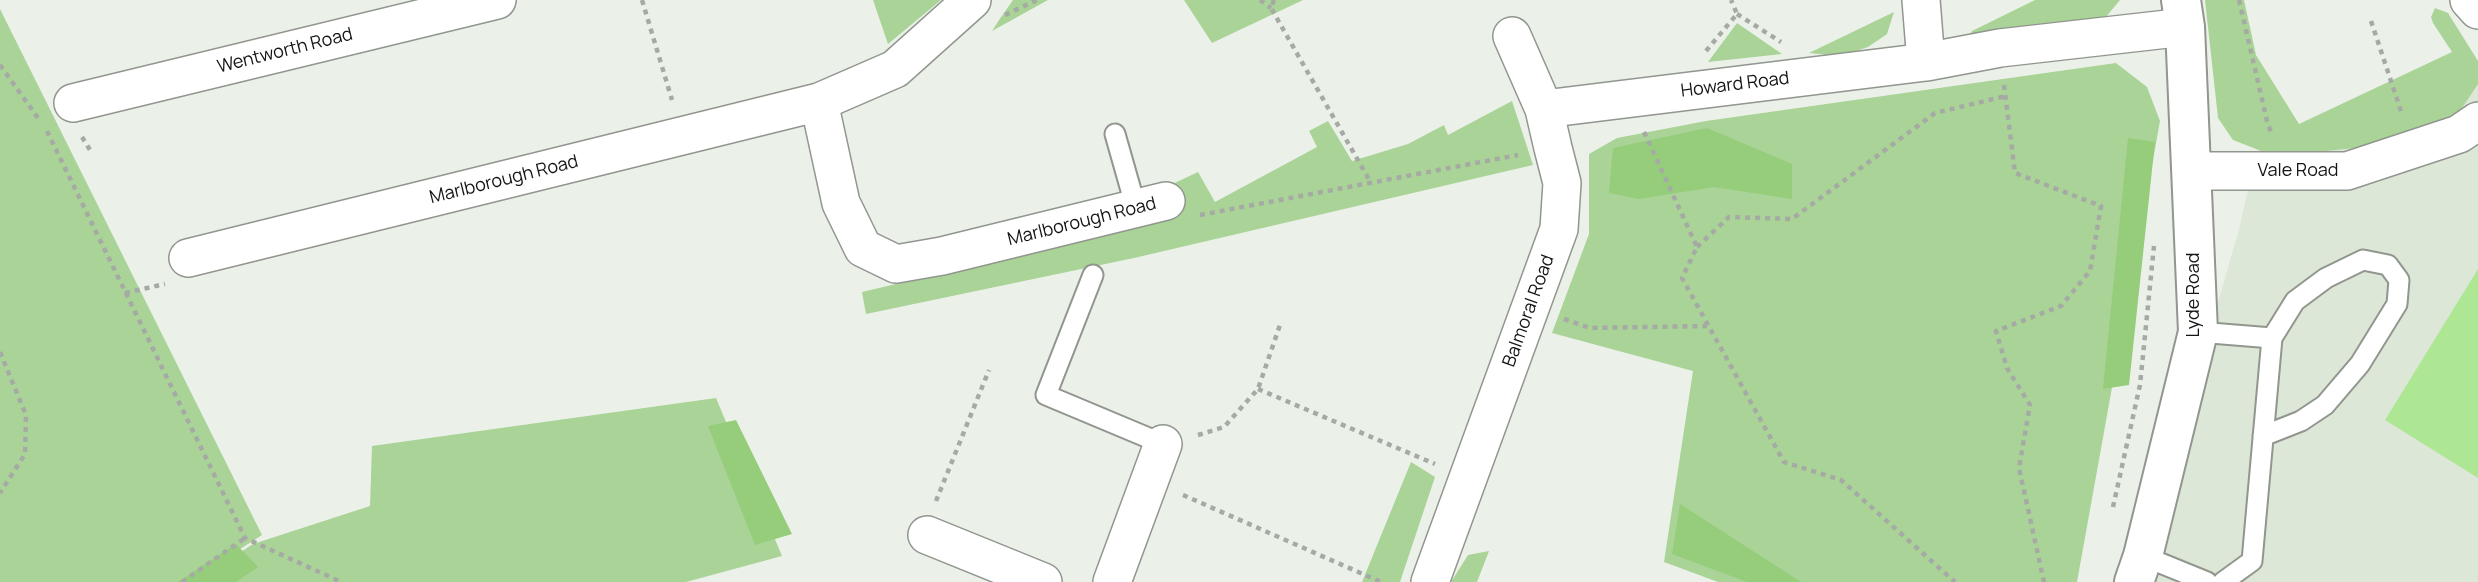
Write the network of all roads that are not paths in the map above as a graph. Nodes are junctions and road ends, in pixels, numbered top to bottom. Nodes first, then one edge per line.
1 (497, 0) edge
2 (972, 0) edge
3 (1921, 0) edge
4 (2469, 0) edge
5 (2478, 9) edge
6 (2183, 14) edge
7 (1512, 36) dead end
8 (1926, 62) junction
9 (73, 103) dead end
10 (819, 103) junction
11 (1544, 109) junction
12 (2478, 121) edge
13 (1115, 134) dead end
14 (2192, 171) junction
15 (1151, 205) joint
16 (188, 258) dead end
17 (1093, 275) dead end
18 (2198, 332) junction
19 (2273, 338) junction
20 (2263, 436) junction
21 (1163, 444) joint
22 (927, 535) road end
23 (2138, 569) edge
24 (1043, 582) edge
25 (1112, 582) edge
26 (1430, 582) edge
27 (2207, 582) edge
28 (2223, 582) edge

1 - 9 street, Wentworth Road
2 - 10 street, Marlborough Road
3 - 8 street
4 - 5 street
6 - 8 street, Howard Road
6 - 14 street, Lyde Road
7 - 11 street, Balmoral Road
8 - 11 street, Howard Road
10 - 15 street, Marlborough Road
10 - 16 street, Marlborough Road
11 - 26 street, Balmoral Road
12 - 14 street, Vale Road
13 - 15 lane
14 - 18 street, Lyde Road
17 - 21 lane
18 - 19 lane
18 - 23 street, Lyde Road
19 - 20 lane
19 - 20 lane
20 - 28 lane
21 - 25 street
22 - 24 street
23 - 27 lane

